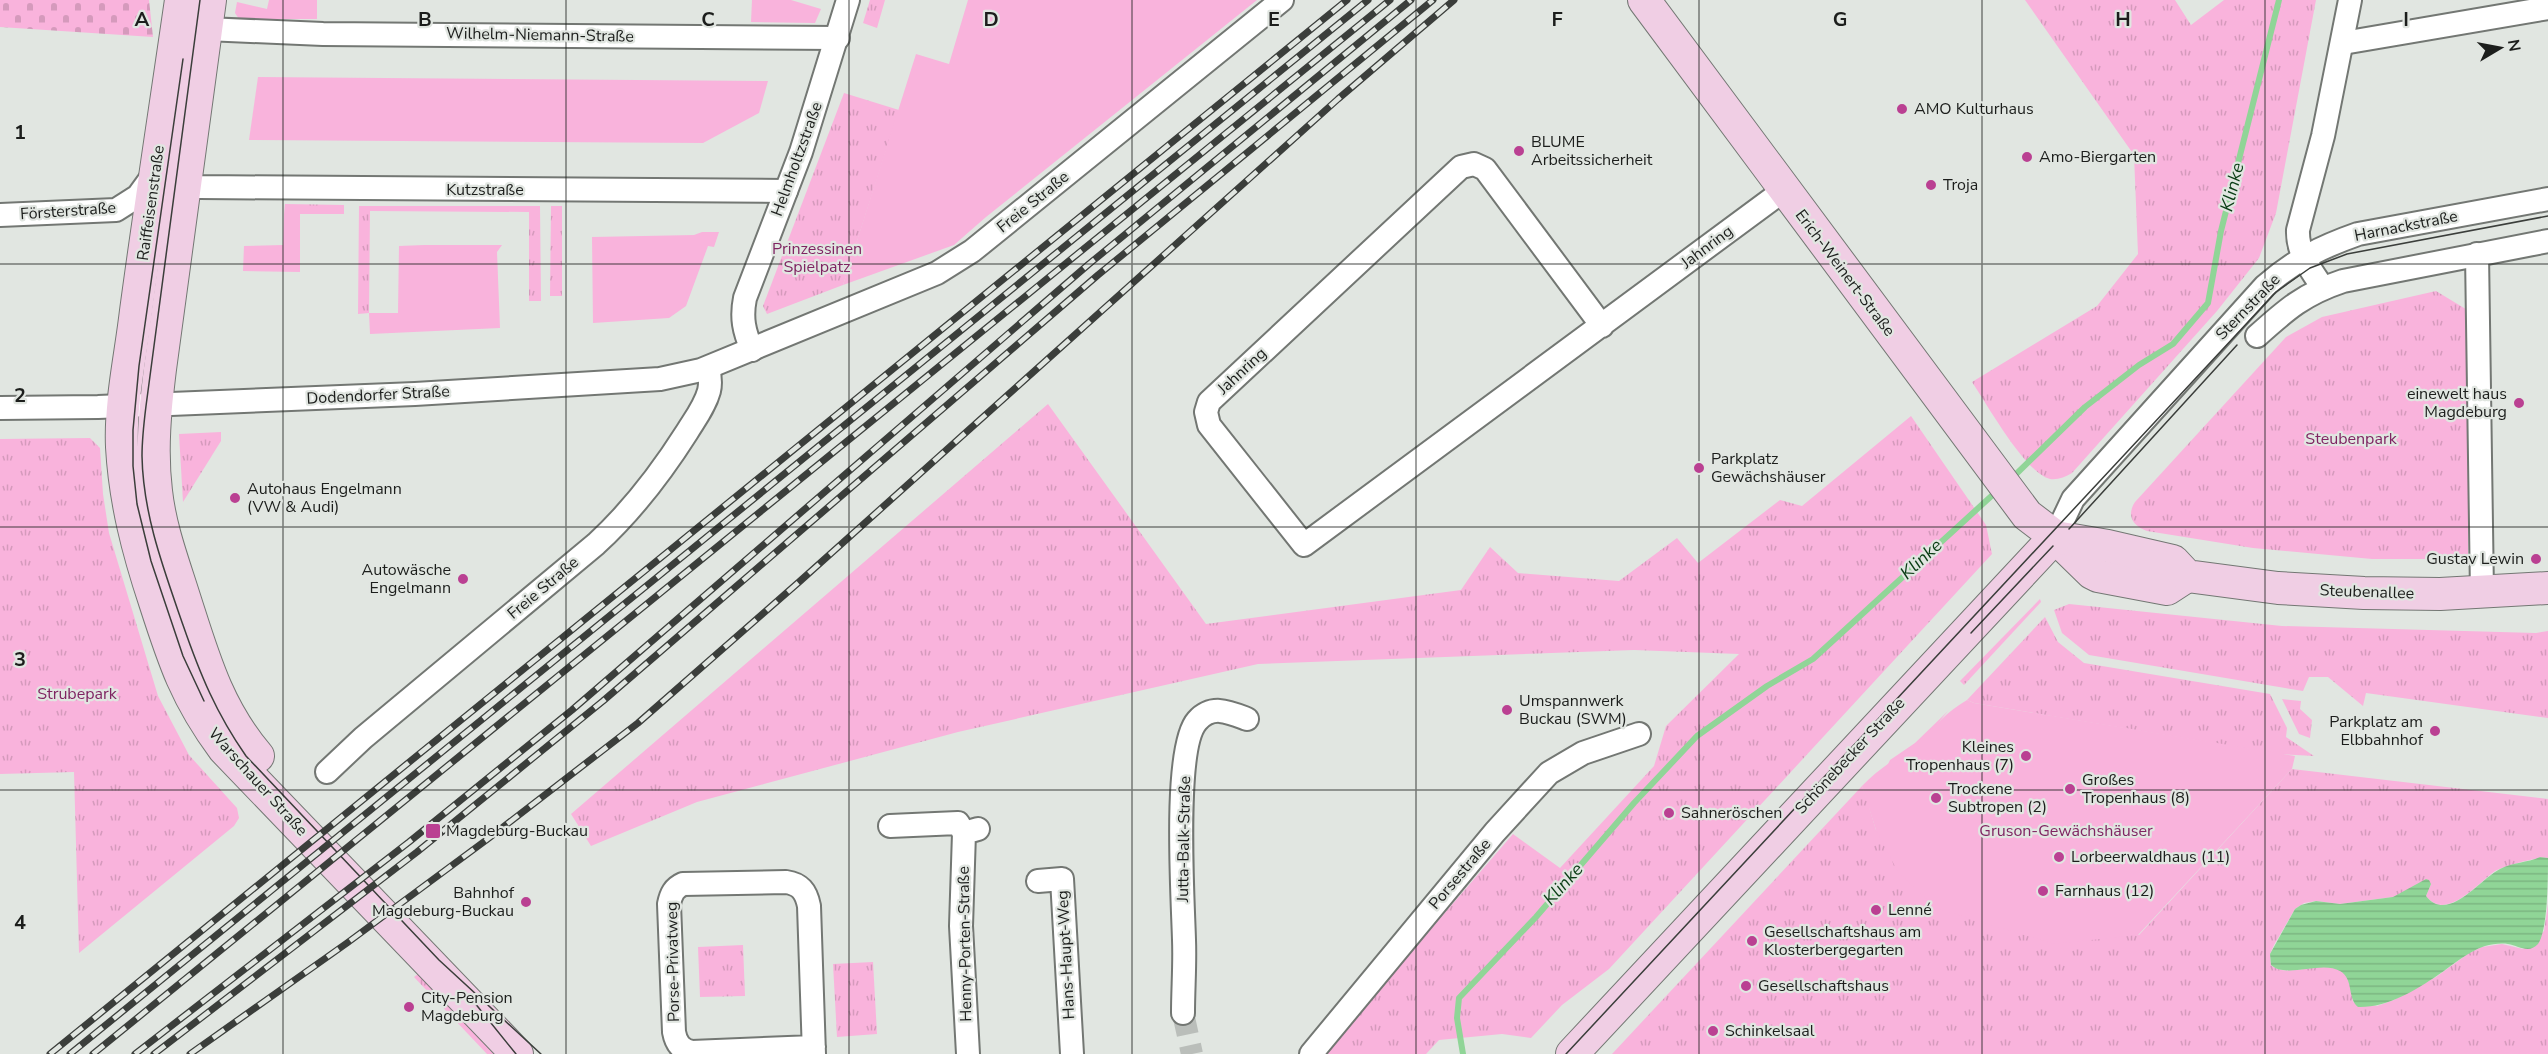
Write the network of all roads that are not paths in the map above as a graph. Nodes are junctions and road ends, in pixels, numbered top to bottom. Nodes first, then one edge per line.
1 (181, 0) edge
2 (848, 0) edge
3 (1282, 0) edge
4 (1644, 0) edge
5 (2350, 0) edge
6 (2548, 8) edge
7 (208, 15) edge
8 (838, 38) junction
9 (2343, 42) junction
10 (163, 121) junction
11 (155, 172) junction
12 (186, 185) junction
13 (1784, 190) junction
14 (786, 191) junction
15 (2548, 199) edge
16 (0, 215) edge
17 (2548, 241) edge
18 (2477, 254) junction
19 (2303, 256) junction
20 (2323, 288) junction
21 (1602, 326) junction
22 (2257, 336) dead end
23 (752, 350) junction
24 (708, 368) junction
25 (139, 406) junction
26 (0, 408) edge
27 (2055, 537) junction
28 (2548, 588) edge
29 (2482, 593) junction
30 (1247, 719) dead end
31 (1639, 734) dead end
32 (327, 772) dead end
33 (890, 826) dead end
34 (1038, 881) dead end
35 (1183, 1013) tunnel mouth
36 (814, 1050) edge
37 (517, 1054) edge
38 (532, 1054) edge
39 (968, 1054) edge
40 (1072, 1054) edge
41 (1311, 1054) edge
42 (1572, 1054) edge

1 - 10 main road, Raiffeisenstraße
2 - 8 street, Helmholtzstraße
3 - 23 street, Freie Straße
4 - 13 main road, Erich-Weinert-Straße
5 - 9 street
6 - 9 street
7 - 8 street, Wilhelm-Niemann-Straße
7 - 12 main road, Raiffeisenstraße
8 - 14 street, Helmholtzstraße
9 - 19 street
10 - 11 main road, Raiffeisenstraße
10 - 25 main road
11 - 16 street, Försterstraße
11 - 25 main road, Raiffeisenstraße
12 - 14 street, Kutzstraße
12 - 25 main road, Raiffeisenstraße
13 - 21 street, Jahnring
13 - 27 main road, Erich-Weinert-Straße
14 - 23 street, Helmholtzstraße
15 - 19 street, Harnackstraße
17 - 18 street
18 - 20 street
18 - 29 street
19 - 20 street
19 - 27 street, Sternstraße
20 - 22 street
21 - 21 street, Jahnring
23 - 24 street, Dodendorfer Straße
24 - 25 street, Dodendorfer Straße
24 - 32 street, Freie Straße
25 - 26 street, Dodendorfer Straße
25 - 37 main road, Warschauer Straße
25 - 38 main road, Warschauer Straße
27 - 29 main road, Steubenallee
27 - 42 main road, Schönebecker Straße
28 - 29 main road, Steubenallee
30 - 35 street, Jutta-Balk-Straße
31 - 41 street, Porsestraße
33 - 39 street, Henny-Porten-Straße
34 - 40 street, Hans-Haupt-Weg
36 - 36 street, Porse-Privatweg

